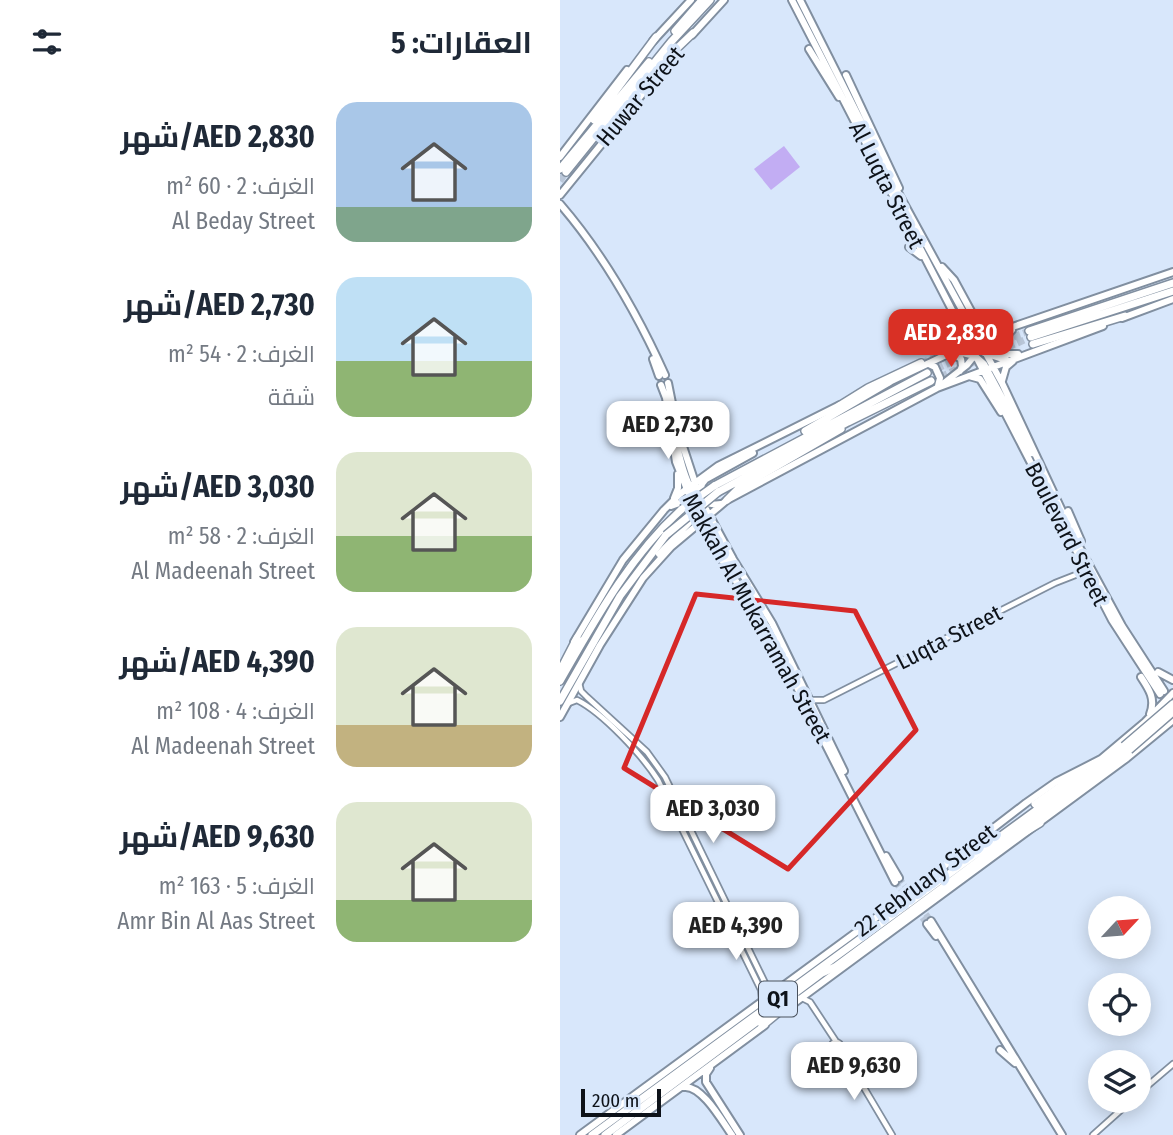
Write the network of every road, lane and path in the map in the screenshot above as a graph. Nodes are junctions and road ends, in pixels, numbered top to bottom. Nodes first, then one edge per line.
1 (691, 0) edge
2 (702, 0) edge
3 (710, 0) edge
4 (724, 0) edge
5 (792, 0) edge
6 (800, 0) edge
7 (693, 33) junction
8 (656, 37) joint
9 (808, 48) dead end
10 (846, 75) dead end
11 (862, 100) dead end
12 (847, 107) junction
13 (863, 110) junction
14 (588, 145) junction
15 (562, 157) edge
16 (563, 170) edge
17 (577, 172) junction
18 (560, 182) edge
19 (568, 183) junction
20 (560, 189) edge
21 (560, 195) edge
22 (904, 204) junction
23 (562, 210) edge
24 (909, 247) dead end
25 (919, 248) junction
26 (924, 258) junction
27 (938, 264) junction
28 (1173, 270) edge
29 (1173, 281) edge
30 (1173, 291) edge
31 (1173, 299) edge
32 (1125, 316) junction
33 (957, 322) junction
34 (1011, 328) junction
35 (1032, 341) junction
36 (1054, 344) junction
37 (974, 346) junction
38 (951, 352) junction
39 (984, 352) junction
40 (1011, 359) junction
41 (925, 363) junction
42 (986, 367) junction
43 (958, 372) junction
44 (927, 373) tunnel mouth
45 (967, 376) junction
46 (931, 381) tunnel mouth
47 (890, 382) junction
48 (1002, 383) junction
49 (665, 384) junction
50 (937, 388) junction
51 (916, 398) junction
52 (927, 400) dead end
53 (838, 406) junction
54 (887, 413) junction
55 (1006, 416) junction
56 (848, 422) junction
57 (879, 424) dead end
58 (671, 426) junction
59 (769, 442) junction
60 (793, 442) junction
61 (828, 446) junction
62 (824, 454) dead end
63 (1035, 455) junction
64 (732, 459) junction
65 (676, 462) junction
66 (689, 469) junction
67 (793, 469) dead end
68 (785, 470) junction
69 (1038, 478) junction
70 (704, 482) junction
71 (691, 486) junction
72 (716, 489) junction
73 (671, 502) junction
74 (697, 502) junction
75 (722, 504) junction
76 (664, 510) junction
77 (1068, 511) dead end
78 (658, 517) junction
79 (703, 518) junction
80 (664, 532) junction
81 (681, 534) junction
82 (709, 538) junction
83 (1069, 547) dead end
84 (727, 549) junction
85 (1086, 559) junction
86 (1078, 566) dead end
87 (742, 575) junction
88 (1075, 575) junction
89 (1084, 578) dead end
90 (577, 638) junction
91 (560, 662) edge
92 (560, 671) edge
93 (1158, 672) dead end
94 (1141, 677) dead end
95 (1173, 680) edge
96 (560, 681) edge
97 (579, 682) junction
98 (1167, 693) edge
99 (587, 697) junction
100 (811, 700) junction
101 (824, 700) junction
102 (580, 701) junction
103 (563, 704) edge
104 (1161, 705) junction
105 (1173, 707) edge
106 (817, 711) junction
107 (560, 717) edge
108 (1143, 724) junction
109 (1172, 724) edge
110 (1154, 736) junction
111 (1089, 766) junction
112 (1040, 823) junction
113 (987, 849) junction
114 (730, 928) junction
115 (754, 962) junction
116 (835, 967) junction
117 (778, 989) junction
118 (811, 991) junction
119 (801, 998) junction
120 (762, 1002) junction
121 (982, 1002) junction
122 (816, 1010) junction
123 (999, 1021) dead end
124 (762, 1026) junction
125 (1006, 1032) dead end
126 (1008, 1044) junction
127 (1000, 1050) dead end
128 (714, 1063) junction
129 (1015, 1063) junction
130 (1173, 1064) edge
131 (1151, 1083) edge
132 (675, 1091) junction
133 (715, 1105) junction
134 (1118, 1113) edge
135 (725, 1125) junction
136 (580, 1135) edge
137 (592, 1135) edge
138 (605, 1135) edge
139 (616, 1135) edge
140 (727, 1135) edge
141 (732, 1135) edge
142 (740, 1135) edge
143 (890, 1135) edge
144 (1060, 1135) edge
145 (1093, 1135) edge

1 - 8 main road, Huwar Street
2 - 15 highway, Huwar Street
3 - 14 highway, Huwar Street
4 - 7 main road, Huwar Street
5 - 12 main road, Al Luqta Street
6 - 22 main road, Al Luqta Street
7 - 14 highway
7 - 17 main road, Huwar Street
8 - 15 highway
9 - 12 main road
10 - 13 main road
11 - 13 main road
12 - 25 main road, Al Luqta Street
13 - 22 main road
14 - 16 highway, Huwar Street
15 - 16 highway, Huwar Street
17 - 18 main road
17 - 19 main road, Huwar Street
19 - 20 main road
19 - 21 main road, Huwar Street
19 - 23 main road
22 - 27 main road, Al Luqta Street
23 - 49 main road
24 - 26 main road
25 - 26 main road, Al Luqta Street
25 - 37 main road
26 - 33 main road, Al Luqta Street
27 - 34 main road
27 - 37 main road, Al Luqta Street
28 - 34 main road
29 - 35 highway
30 - 35 highway
31 - 32 main road
32 - 35 highway
32 - 36 main road
33 - 37 main road, Al Luqta Street
33 - 38 main road
34 - 35 main road
34 - 37 main road
34 - 39 main road
35 - 36 main road
35 - 40 main road
36 - 48 main road
37 - 38 main road
37 - 38 main road
37 - 39 main road, Al Luqta Street
37 - 42 main road, Al Luqta Street
37 - 43 main road
38 - 41 main road
38 - 43 main road
39 - 40 main road
39 - 42 main road
39 - 42 main road, Al Luqta Street
40 - 42 main road
41 - 47 main road
41 - 50 main road
41 - 53 highway
42 - 45 main road
42 - 48 main road, Boulevard Street
42 - 55 main road, Boulevard Street
42 - 63 main road
43 - 50 main road
44 - 60 highway
45 - 50 main road
45 - 55 main road
46 - 56 highway
47 - 53 main road
47 - 60 highway
48 - 63 main road, Boulevard Street
49 - 58 main road, Makkah Al Mukarramah Street
49 - 66 main road, Makkah Al Mukarramah Street
50 - 51 main road
51 - 52 main road
51 - 54 main road
53 - 59 main road
54 - 57 main road
54 - 61 main road
55 - 69 main road, Boulevard Street
56 - 72 highway
56 - 75 highway
58 - 65 main road, Makkah Al Mukarramah Street
58 - 71 main road
59 - 64 main road
59 - 70 main road
60 - 72 highway
61 - 62 main road
61 - 68 main road
63 - 85 main road, Boulevard Street
64 - 66 main road
64 - 71 main road
65 - 71 main road, Makkah Al Mukarramah Street
65 - 73 main road
66 - 71 main road, Makkah Al Mukarramah Street
67 - 68 main road
68 - 75 main road
69 - 83 main road
69 - 98 main road, Boulevard Street
70 - 74 main road
70 - 75 main road
71 - 73 main road
71 - 74 main road, Makkah Al Mukarramah Street
72 - 80 highway, bridge
73 - 76 main road
74 - 75 main road
74 - 76 main road
74 - 79 main road, Makkah Al Mukarramah Street
74 - 81 main road
75 - 79 main road
75 - 84 main road
76 - 78 main road
77 - 85 main road
78 - 81 main road
78 - 90 main road
79 - 81 main road
79 - 82 main road, Makkah Al Mukarramah Street
79 - 84 main road, Makkah Al Mukarramah Street
79 - 87 main road
80 - 96 highway
80 - 103 highway
81 - 82 main road
81 - 97 main road
82 - 106 main road, Makkah Al Mukarramah Street
84 - 87 main road, Makkah Al Mukarramah Street
85 - 98 main road, Boulevard Street
86 - 88 street
87 - 100 main road, Makkah Al Mukarramah Street
88 - 89 street
88 - 101 street, Luqta Street
90 - 91 main road
90 - 92 highway
93 - 95 main road
94 - 108 main road
97 - 99 street
97 - 103 main road
98 - 104 main road, 22 February Street
98 - 105 main road
99 - 102 street
99 - 115 street
100 - 101 street, Luqta Street
100 - 106 main road, Makkah Al Mukarramah Street
101 - 106 street
102 - 103 street
102 - 114 street
103 - 107 main road
104 - 105 main road
104 - 108 main road, 22 February Street
105 - 109 main road
105 - 113 highway, 22 February Street / Q1, bridge
108 - 110 main road
108 - 111 main road, 22 February Street
109 - 110 main road, 22 February Street
110 - 112 main road, 22 February Street
111 - 113 highway
111 - 117 main road, 22 February Street
112 - 113 highway
112 - 118 main road, 22 February Street
113 - 116 highway, 22 February Street / Q1
113 - 137 highway, 22 February Street / Q1
114 - 115 street
114 - 120 street
115 - 117 street
116 - 124 highway
116 - 138 highway, 22 February Street / Q1
117 - 120 main road, 22 February Street
118 - 119 main road, 22 February Street
118 - 122 street
119 - 122 street
119 - 124 main road, 22 February Street
120 - 136 main road, 22 February Street
121 - 123 main road
121 - 126 main road
121 - 129 main road
122 - 143 street
124 - 128 main road, 22 February Street
125 - 126 main road
126 - 144 main road
127 - 129 main road
128 - 132 main road, 22 February Street
128 - 133 main road
129 - 144 main road
130 - 131 street
132 - 133 main road
132 - 139 main road, 22 February Street
133 - 135 main road
133 - 142 main road
134 - 145 street
135 - 140 main road
135 - 141 main road

